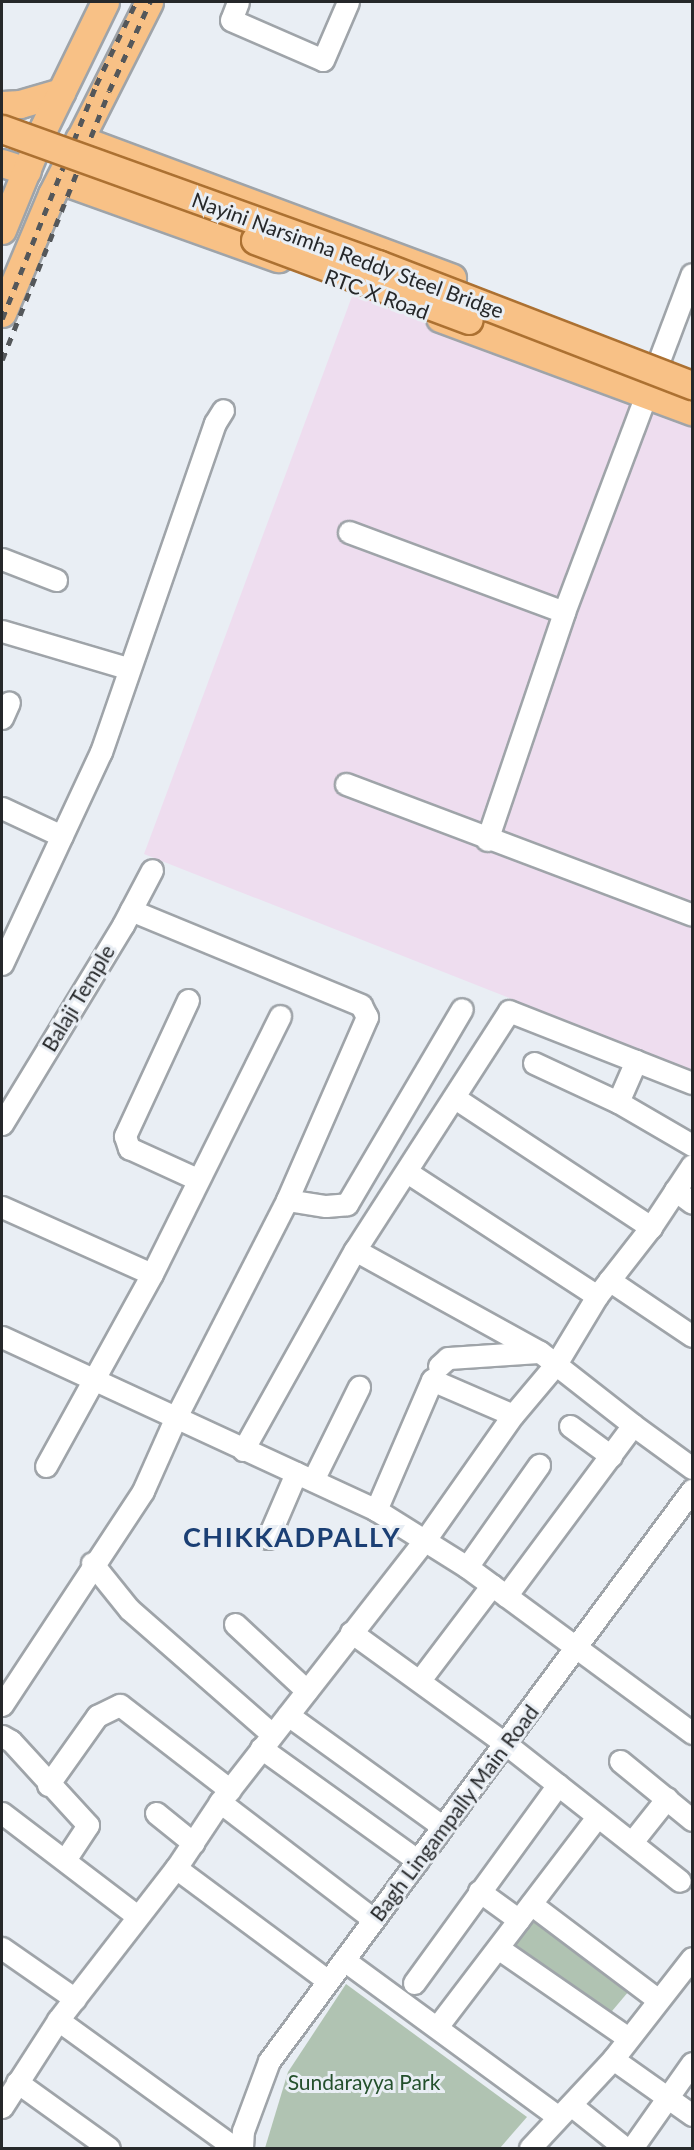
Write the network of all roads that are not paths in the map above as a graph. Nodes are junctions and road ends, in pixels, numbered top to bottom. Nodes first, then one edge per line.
1 (149, 2) edge
2 (238, 2) edge
3 (348, 2) edge
4 (101, 3) edge
5 (61, 92) junction
6 (99, 98) junction
7 (2, 105) edge
8 (2, 112) edge
9 (44, 127) junction
10 (2, 129) edge
11 (79, 139) junction
12 (134, 160) junction
13 (9, 161) edge
14 (56, 187) junction
15 (209, 188) junction
16 (190, 226) junction
17 (2, 230) edge
18 (693, 274) edge
19 (2, 313) edge
20 (659, 358) junction
21 (693, 371) edge
22 (693, 385) edge
23 (644, 394) junction
24 (693, 402) edge
25 (223, 410) dead end
26 (693, 411) edge
27 (349, 532) dead end
28 (2, 559) edge
29 (56, 580) dead end
30 (564, 612) junction
31 (2, 630) edge
32 (127, 668) junction
33 (346, 784) dead end
34 (2, 808) edge
35 (62, 836) junction
36 (487, 840) junction
37 (152, 870) dead end
38 (131, 910) junction
39 (693, 915) edge
40 (2, 964) edge
41 (188, 1000) dead end
42 (462, 1009) dead end
43 (280, 1016) dead end
44 (636, 1061) junction
45 (534, 1062) dead end
46 (693, 1083) edge
47 (455, 1098) junction
48 (618, 1102) junction
49 (2, 1124) edge
50 (693, 1145) edge
51 (693, 1165) edge
52 (407, 1172) junction
53 (197, 1179) junction
54 (675, 1190) junction
55 (287, 1200) junction
56 (693, 1203) edge
57 (2, 1207) edge
58 (651, 1227) junction
59 (355, 1250) junction
60 (152, 1274) junction
61 (603, 1288) junction
62 (693, 1336) edge
63 (2, 1337) edge
64 (548, 1358) junction
65 (439, 1366) dead end
66 (92, 1377) junction
67 (358, 1387) dead end
68 (513, 1415) junction
69 (176, 1417) junction
70 (633, 1425) junction
71 (570, 1426) dead end
72 (243, 1450) junction
73 (610, 1456) junction
74 (539, 1465) dead end
75 (45, 1466) dead end
76 (693, 1468) edge
77 (304, 1477) junction
78 (693, 1490) edge
79 (376, 1510) junction
80 (268, 1538) dead end
81 (425, 1540) junction
82 (92, 1563) junction
83 (467, 1567) junction
84 (499, 1591) junction
85 (235, 1624) dead end
86 (351, 1632) junction
87 (576, 1651) junction
88 (420, 1680) junction
89 (307, 1690) junction
90 (2, 1705) edge
91 (288, 1715) junction
92 (693, 1733) edge
93 (2, 1736) edge
94 (267, 1741) junction
95 (506, 1744) junction
96 (620, 1761) dead end
97 (48, 1785) junction
98 (558, 1785) junction
99 (225, 1796) junction
100 (667, 1798) junction
101 (2, 1813) edge
102 (156, 1813) dead end
103 (597, 1817) junction
104 (693, 1820) edge
105 (442, 1826) junction
106 (632, 1842) junction
107 (193, 1843) junction
108 (65, 1860) junction
109 (418, 1861) junction
110 (176, 1868) junction
111 (688, 1885) edge
112 (479, 1892) junction
113 (525, 1912) junction
114 (136, 1916) junction
115 (373, 1919) junction
116 (693, 1945) edge
117 (2, 1947) edge
118 (498, 1948) junction
119 (693, 1958) edge
120 (344, 1960) junction
121 (327, 1980) junction
122 (414, 1983) dead end
123 (653, 1996) junction
124 (75, 1999) junction
125 (58, 2020) junction
126 (437, 2027) junction
127 (622, 2034) junction
128 (613, 2059) junction
129 (693, 2063) edge
130 (17, 2082) junction
131 (668, 2097) junction
132 (2, 2107) edge
133 (564, 2110) junction
134 (693, 2115) edge
135 (109, 2148) edge
136 (236, 2148) edge
137 (242, 2148) edge
138 (530, 2148) edge
139 (625, 2148) edge
140 (632, 2148) edge

1 - 6 main road
2 - 3 street
4 - 5 main road
5 - 7 main road
5 - 9 main road
6 - 11 main road
6 - 12 main road
8 - 9 main road
9 - 13 main road
10 - 22 main road, Nayini Narsimha Reddy Steel Bridge, bridge
11 - 12 main road, RTC X Road
11 - 14 main road
12 - 15 main road, RTC X Road
13 - 17 main road
13 - 24 main road, Nayini Narsimha Reddy Steel Bridge, bridge
14 - 16 main road, RTC X Road
14 - 19 main road
15 - 16 main road
15 - 20 main road, RTC X Road
16 - 23 main road, RTC X Road
18 - 20 street
20 - 21 main road, RTC X Road
20 - 23 street
23 - 26 main road, RTC X Road
23 - 30 street
25 - 32 street
27 - 30 street
28 - 29 street
30 - 36 street
31 - 32 street
32 - 35 street
33 - 36 street
34 - 35 street
35 - 40 street
36 - 39 street
37 - 38 street, Balaji Temple
38 - 49 street, Balaji Temple
38 - 55 street
41 - 53 street
42 - 55 street
43 - 53 street
44 - 46 street
44 - 47 street
44 - 48 street
45 - 48 street
47 - 52 street
47 - 58 street
48 - 50 street
51 - 54 street
52 - 59 street
52 - 61 street
53 - 60 street
54 - 56 street
54 - 58 street
55 - 69 street
57 - 60 street
58 - 61 street
59 - 64 street
59 - 72 street
60 - 66 street
61 - 62 street
61 - 64 street
63 - 66 street
64 - 65 street
64 - 68 street
64 - 70 street
66 - 69 street
66 - 75 street
67 - 77 street
68 - 79 street
68 - 81 street
69 - 72 street
69 - 82 street
70 - 73 street
70 - 76 street
71 - 73 street
72 - 77 street
73 - 84 street
74 - 83 street
77 - 79 street
77 - 80 street
78 - 87 street, Bagh Lingampally Main Road
79 - 81 street
81 - 83 street
81 - 86 street
82 - 90 street
82 - 94 street
83 - 84 street
84 - 87 street
84 - 88 street
85 - 89 street
86 - 88 street
86 - 89 street
87 - 92 street
87 - 95 street, Bagh Lingampally Main Road
88 - 95 street
89 - 91 street
91 - 94 street
91 - 105 street
93 - 97 street
94 - 99 street
94 - 109 street
95 - 98 street
95 - 105 street, Bagh Lingampally Main Road
96 - 100 street
97 - 99 street
97 - 108 street
98 - 103 street
98 - 112 street
99 - 107 street
99 - 115 street
100 - 104 street
100 - 106 street
101 - 108 street
102 - 107 street
103 - 106 street
103 - 113 street
105 - 109 street, Bagh Lingampally Main Road
106 - 111 street
107 - 110 street
108 - 114 street
109 - 115 street, Bagh Lingampally Main Road
110 - 114 street
110 - 121 street
112 - 113 street
112 - 122 street
113 - 118 street
113 - 123 street
114 - 124 street
115 - 120 street, Bagh Lingampally Main Road
116 - 123 street
117 - 124 street
118 - 126 street
118 - 127 street
119 - 128 street
120 - 121 street, Bagh Lingampally Main Road
120 - 126 street
121 - 137 street, Bagh Lingampally Main Road
123 - 127 street
124 - 125 street
125 - 130 street
125 - 136 street
126 - 133 street
127 - 133 street
128 - 131 street
128 - 133 street
129 - 131 street
130 - 132 street
130 - 135 street
131 - 134 street
131 - 140 street
133 - 138 street
133 - 139 street

